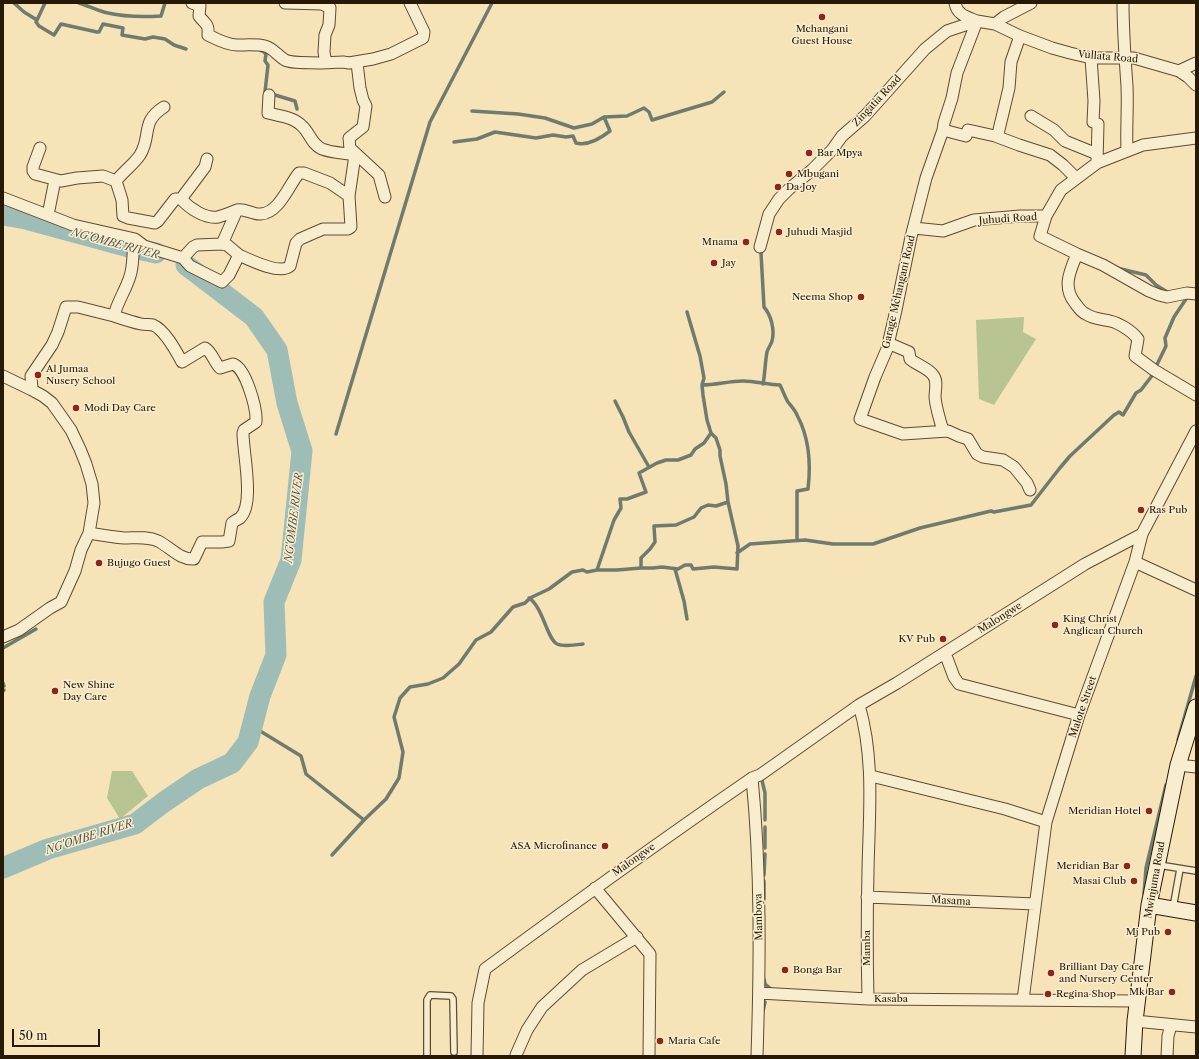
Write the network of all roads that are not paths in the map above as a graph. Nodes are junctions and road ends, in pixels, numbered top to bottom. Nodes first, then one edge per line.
1 (192, 3) edge
2 (285, 3) edge
3 (302, 3) edge
4 (410, 3) edge
5 (955, 3) edge
6 (1032, 3) edge
7 (1123, 3) edge
8 (977, 21) junction
9 (996, 24) junction
10 (1020, 36) junction
11 (1091, 58) junction
12 (1124, 58) junction
13 (321, 63) junction
14 (356, 63) junction
15 (1196, 63) edge
16 (1179, 71) junction
17 (1196, 85) edge
18 (269, 95) dead end
19 (164, 107) dead end
20 (1030, 116) dead end
21 (943, 130) junction
22 (995, 136) junction
23 (1196, 138) edge
24 (40, 148) dead end
25 (1127, 151) junction
26 (353, 152) junction
27 (1097, 158) junction
28 (208, 159) dead end
29 (1076, 178) junction
30 (55, 180) junction
31 (116, 181) junction
32 (350, 196) junction
33 (385, 197) dead end
34 (3, 198) edge
35 (181, 199) junction
36 (236, 210) junction
37 (48, 215) junction
38 (1046, 216) junction
39 (914, 228) junction
40 (135, 239) junction
41 (222, 244) junction
42 (760, 247) dead end
43 (1077, 254) junction
44 (239, 255) junction
45 (183, 258) junction
46 (1196, 294) edge
47 (114, 316) junction
48 (888, 343) junction
49 (3, 376) edge
50 (32, 390) junction
51 (1196, 395) edge
52 (943, 431) junction
53 (1196, 431) edge
54 (1030, 490) dead end
55 (89, 533) junction
56 (1142, 534) junction
57 (1135, 562) junction
58 (1196, 590) edge
59 (3, 637) edge
60 (945, 653) junction
61 (859, 705) junction
62 (1196, 707) edge
63 (1079, 715) junction
64 (1178, 765) junction
65 (1196, 767) edge
66 (871, 776) junction
67 (752, 778) junction
68 (1046, 822) junction
69 (1157, 865) junction
70 (1180, 869) junction
71 (1196, 871) edge
72 (595, 888) junction
73 (867, 897) junction
74 (1035, 904) junction
75 (1149, 905) junction
76 (1173, 909) junction
77 (1196, 913) edge
78 (637, 937) junction
79 (759, 993) junction
80 (868, 998) junction
81 (1023, 1000) junction
82 (1138, 1001) junction
83 (1135, 1021) junction
84 (1170, 1024) junction
85 (1196, 1027) edge
86 (454, 1052) dead end
87 (516, 1055) edge
88 (427, 1056) edge
89 (477, 1056) edge
90 (650, 1056) edge
91 (757, 1056) edge
92 (1133, 1056) edge
93 (1167, 1056) edge

1 - 13 street
2 - 3 street
3 - 13 street
4 - 14 street
5 - 8 street
6 - 9 street
7 - 12 street
8 - 9 street, Zingatia Road
8 - 21 street, Garage Mchangani Road
8 - 42 street, Zingatia Road
9 - 10 street, Vullata Road
10 - 11 street, Vullata Road
10 - 22 street
11 - 12 street, Vullata Road
11 - 27 street
12 - 16 street, Vullata Road
12 - 25 street
13 - 14 street
14 - 26 street
15 - 16 street
16 - 17 street, Vullata Road
18 - 26 street
19 - 31 street
20 - 27 street
21 - 22 street
21 - 39 street, Garage Mchangani Road
22 - 29 street
23 - 25 street, Juhudi Road
24 - 30 street
25 - 27 street, Juhudi Road
26 - 32 street
26 - 33 street
27 - 29 street, Juhudi Road
28 - 35 street
29 - 38 street, Juhudi Road
30 - 31 street
30 - 37 street
31 - 35 street
32 - 36 street
32 - 44 street
34 - 37 street
35 - 36 street
36 - 41 street
37 - 40 street
38 - 39 street, Juhudi Road
38 - 43 street
39 - 48 street, Garage Mchangani Road
40 - 45 street
40 - 47 street
41 - 44 street
41 - 45 street
43 - 46 street
43 - 51 street
44 - 45 street
47 - 50 street
47 - 55 street
48 - 52 street
48 - 52 street, Garage Mchangani Road
49 - 50 street
50 - 55 street
52 - 54 street, Garage Mchangani Road
53 - 56 street, Malote Street
55 - 59 street
56 - 57 street, Malote Street
56 - 60 street, Malongwe
57 - 58 street
57 - 63 street, Malote Street
60 - 61 street, Malongwe
60 - 63 street
61 - 66 street
61 - 67 street, Malongwe
62 - 64 street, Mwinjuma Road
63 - 68 street, Malote Street
64 - 65 street
64 - 69 street, Mwinjuma Road
66 - 68 street
66 - 73 street
67 - 72 street, Malongwe
67 - 79 street, Mamboya
68 - 74 street, Malote Street
69 - 70 lane
69 - 75 street, Mwinjuma Road
70 - 71 lane
70 - 76 lane
72 - 78 street
72 - 89 street, Malongwe
73 - 74 street, Masama
73 - 80 street, Mamba
74 - 81 street, Malote Street
75 - 76 street
75 - 82 street, Mwinjuma Road
76 - 77 street
78 - 87 street
78 - 90 street
79 - 80 street, Kasaba
79 - 91 street, Mamboya
80 - 81 street, Kasaba
81 - 82 street, Kasaba
82 - 83 street, Mwinjuma Road
83 - 84 street
83 - 92 street, Mwinjuma Road
84 - 85 street
84 - 93 street
86 - 88 lane

